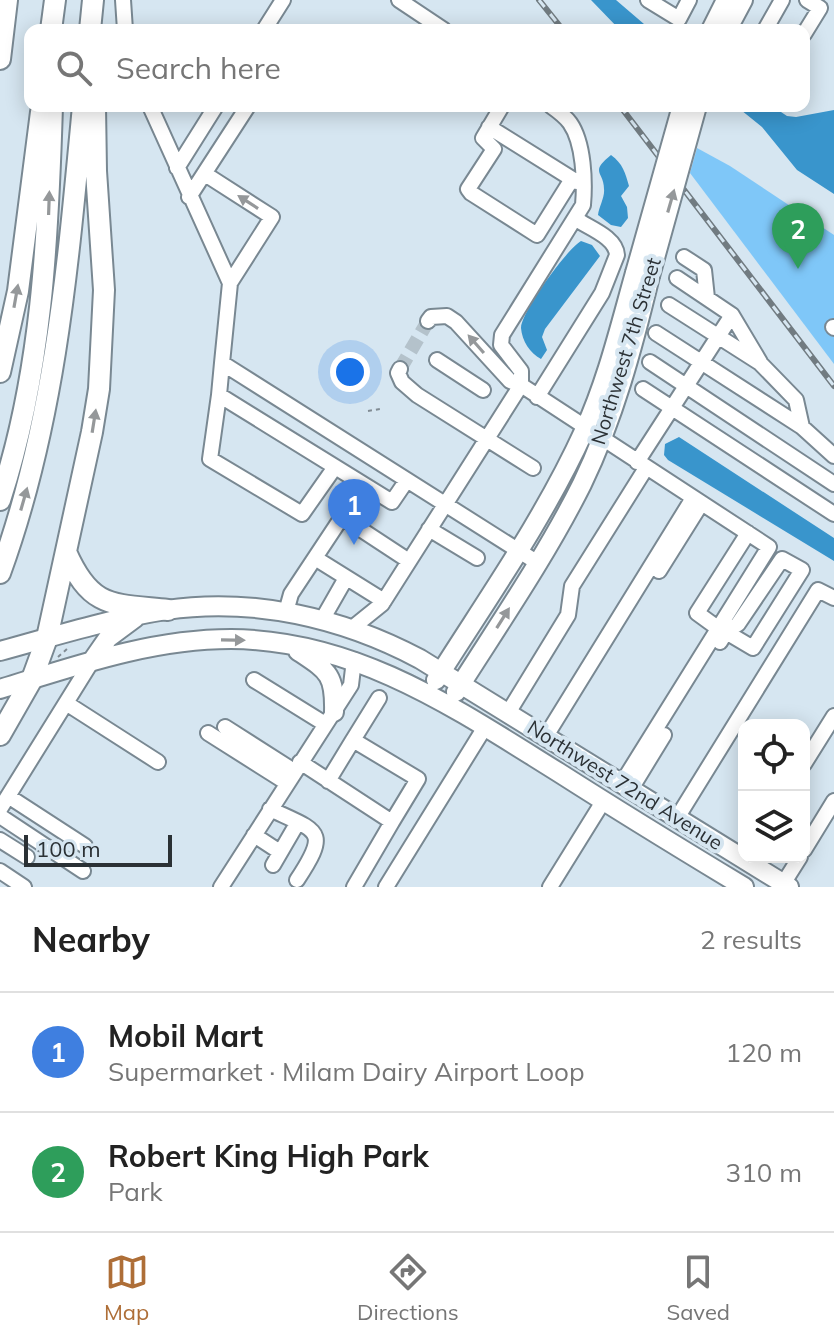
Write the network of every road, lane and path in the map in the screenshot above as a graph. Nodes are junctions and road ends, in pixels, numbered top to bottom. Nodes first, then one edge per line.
1 (7, 0) edge
2 (55, 0) edge
3 (93, 0) edge
4 (123, 0) edge
5 (283, 0) edge
6 (399, 0) edge
7 (648, 0) edge
8 (689, 0) edge
9 (726, 0) edge
10 (743, 0) edge
11 (782, 0) edge
12 (807, 0) edge
13 (53, 24) edge
14 (90, 24) edge
15 (125, 24) edge
16 (268, 24) edge
17 (435, 24) edge
18 (714, 24) edge
19 (730, 24) edge
20 (768, 24) edge
21 (810, 24) edge
22 (0, 59) edge
23 (40, 112) edge
24 (52, 112) edge
25 (82, 112) edge
26 (95, 112) edge
27 (153, 112) edge
28 (212, 112) edge
29 (244, 112) edge
30 (498, 112) edge
31 (558, 112) edge
32 (681, 112) edge
33 (695, 112) edge
34 (489, 127) junction
35 (177, 168) junction
36 (205, 174) junction
37 (578, 182) junction
38 (189, 197) junction
39 (576, 219) junction
40 (684, 257) dead end
41 (642, 275) junction
42 (677, 278) dead end
43 (230, 283) junction
44 (707, 298) junction
45 (669, 305) dead end
46 (40, 308) junction
47 (732, 315) junction
48 (428, 321) dead end
49 (656, 333) dead end
50 (718, 337) junction
51 (437, 360) dead end
52 (650, 362) dead end
53 (702, 362) junction
54 (222, 363) junction
55 (760, 363) junction
56 (400, 369) dead end
57 (0, 372) edge
58 (521, 385) junction
59 (686, 386) junction
60 (643, 389) dead end
61 (483, 390) dead end
62 (219, 395) junction
63 (537, 397) junction
64 (672, 408) junction
65 (380, 409) dead end
66 (368, 411) dead end
67 (802, 427) junction
68 (585, 428) junction
69 (486, 439) junction
70 (602, 439) junction
71 (834, 456) edge
72 (0, 465) edge
73 (642, 465) junction
74 (335, 467) junction
75 (533, 468) dead end
76 (407, 480) junction
77 (834, 484) edge
78 (0, 500) edge
79 (697, 501) junction
80 (445, 503) junction
81 (834, 514) edge
82 (429, 529) junction
83 (748, 533) junction
84 (517, 550) junction
85 (66, 552) junction
86 (315, 558) junction
87 (477, 558) dead end
88 (409, 561) junction
89 (538, 563) junction
90 (0, 573) edge
91 (346, 578) junction
92 (834, 598) edge
93 (383, 603) junction
94 (168, 610) junction
95 (286, 612) junction
96 (137, 615) junction
97 (322, 620) junction
98 (351, 629) junction
99 (723, 631) junction
100 (47, 638) junction
101 (68, 643) dead end
102 (387, 643) junction
103 (289, 645) junction
104 (0, 651) edge
105 (54, 660) dead end
106 (354, 660) junction
107 (92, 661) junction
108 (441, 672) junction
109 (32, 679) junction
110 (254, 680) dead end
111 (461, 684) junction
112 (0, 689) edge
113 (428, 693) junction
114 (379, 698) dead end
115 (66, 703) junction
116 (448, 705) junction
117 (508, 713) junction
118 (834, 716) edge
119 (329, 718) junction
120 (225, 727) dead end
121 (485, 727) junction
122 (208, 733) dead end
123 (0, 735) edge
124 (549, 738) junction
125 (353, 740) junction
126 (810, 754) edge
127 (158, 762) dead end
128 (294, 772) junction
129 (328, 781) junction
130 (623, 784) junction
131 (604, 800) junction
132 (834, 801) edge
133 (4, 802) edge
134 (270, 809) junction
135 (0, 816) edge
136 (677, 818) junction
137 (298, 822) junction
138 (392, 822) junction
139 (254, 835) junction
140 (0, 840) edge
141 (810, 840) edge
142 (85, 846) dead end
143 (738, 853) edge
144 (27, 857) dead end
145 (740, 863) edge
146 (753, 863) edge
147 (797, 863) edge
148 (0, 871) edge
149 (83, 871) dead end
150 (297, 880) dead end
151 (718, 880) edge
152 (786, 885) edge
153 (24, 887) edge
154 (221, 887) edge
155 (354, 887) edge
156 (386, 887) edge
157 (550, 887) edge
158 (744, 887) edge

1 - 22 highway
2 - 13 highway
3 - 14 highway
4 - 15 street
5 - 16 street
6 - 17 street
7 - 8 street
9 - 18 main road
10 - 19 main road
11 - 20 street
12 - 21 street
57 -> 23 highway
46 -> 24 highway
90 -> 25 highway
85 -> 26 highway
27 - 35 street
28 - 35 street
29 - 36 street
30 - 34 street
31 - 37 street
32 - 41 main road, Northwest 7th Street, bridge
41 -> 33 main road, Northwest 7th Street, bridge
34 - 37 street
34 - 37 street
35 - 38 street
36 - 38 street
43 -> 36 street
37 - 39 street
38 - 43 street
39 - 58 street
39 - 63 street
40 - 44 street
41 - 68 main road, Northwest 7th Street
41 - 70 main road, Northwest 7th Street
42 - 44 street
43 - 54 street
44 - 47 street
45 - 50 street
46 - 72 highway
46 - 78 highway
47 - 50 street
47 - 55 street
58 -> 48 street
49 - 53 street
50 - 53 street
50 - 55 street
51 - 61 street
52 - 59 street
53 - 59 street
53 - 67 street
54 - 62 street
54 - 76 street
55 - 67 street
56 - 69 street
58 - 63 street
58 - 69 street
59 - 64 street
59 - 77 street
60 - 64 street
62 - 74 street
62 - 74 street
63 - 68 street
64 - 73 street
64 - 81 street
65 - 66 path
67 - 71 street
68 - 70 street
68 - 84 main road, Northwest 7th Street
69 - 75 street
69 - 80 street
70 - 73 street
70 - 89 main road, Northwest 7th Street
73 - 79 street
73 - 117 street
74 - 76 street
76 - 80 street
79 - 83 street
79 - 124 street
80 - 82 street
80 - 84 street
82 - 87 street
82 - 88 street
83 - 99 street
83 - 99 street
84 - 89 street
84 - 108 main road, Northwest 7th Street
85 - 94 highway
85 - 100 highway
86 - 88 street
86 - 91 street
86 - 95 street
88 - 93 street
111 -> 89 main road, Northwest 7th Street
91 - 93 street
91 - 97 street
92 - 136 street
93 - 98 street
93 - 102 street
94 - 95 main road, Northwest 72nd Avenue
94 - 96 main road, Northwest 72nd Avenue
95 - 97 main road, Northwest 72nd Avenue
96 - 100 main road, Northwest 72nd Avenue
96 - 107 main road
97 - 98 main road, Northwest 72nd Avenue
98 - 102 main road, Northwest 72nd Avenue
98 - 106 main road
99 - 99 street
99 - 130 street
100 - 104 main road, Northwest 72nd Avenue
100 - 109 highway
101 - 105 path
102 - 108 main road, Northwest 72nd Avenue
103 - 106 main road, Northwest 72nd Avenue
107 -> 103 main road, Northwest 72nd Avenue
103 - 119 main road
106 - 113 main road, Northwest 72nd Avenue
106 - 119 street
107 - 109 main road, Northwest 72nd Avenue
107 - 115 street
108 - 111 main road, Northwest 72nd Avenue
108 - 113 main road, Northwest 7th Street
109 - 112 main road, Northwest 72nd Avenue
109 - 123 highway
110 - 119 street
111 - 116 main road, Northwest 7th Street
111 - 117 main road, Northwest 72nd Avenue
113 - 116 main road, Northwest 72nd Avenue
114 - 125 street
115 - 127 street
115 - 133 street
116 - 121 main road, Northwest 72nd Avenue
117 - 124 main road, Northwest 72nd Avenue
118 - 126 street
119 - 128 street
120 - 128 street
121 - 131 main road, Northwest 72nd Avenue
121 - 156 street
122 - 128 street
124 - 130 main road, Northwest 72nd Avenue
125 - 129 street
125 - 138 street
128 - 129 street
128 - 134 street
129 - 138 street
130 - 131 main road
130 - 136 main road, Northwest 72nd Avenue
131 - 151 main road, Northwest 72nd Avenue
131 - 157 street
132 - 141 street
133 - 142 street
134 - 137 street
134 - 139 street
135 - 149 street
136 - 143 main road, Northwest 72nd Avenue
137 - 139 street
137 - 150 street
138 - 155 street
139 - 154 street
140 - 144 street
145 - 151 main road
146 - 152 main road, Northwest 72nd Avenue
147 - 152 street
148 - 153 street
151 - 158 main road, Northwest 72nd Avenue

